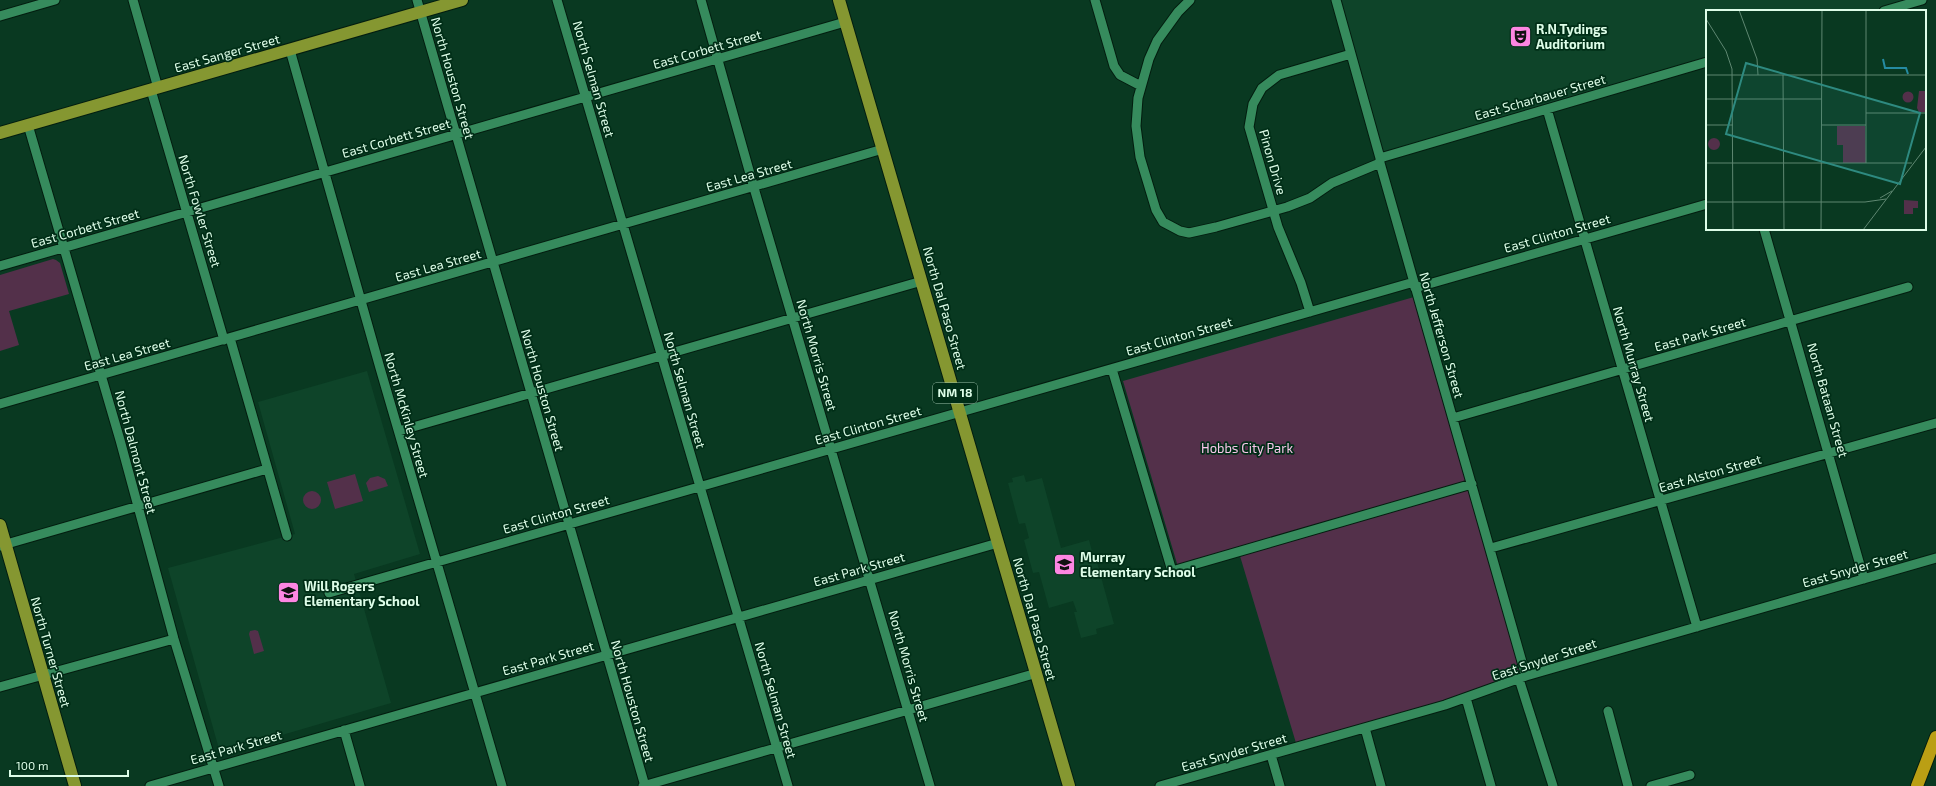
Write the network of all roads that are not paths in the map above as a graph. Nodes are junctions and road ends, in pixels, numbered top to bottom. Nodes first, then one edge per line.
1 (55, 0) edge
2 (133, 0) edge
3 (417, 0) edge
4 (462, 0) edge
5 (557, 0) edge
6 (701, 0) edge
7 (839, 0) edge
8 (1095, 0) edge
9 (1190, 0) edge
10 (1336, 0) edge
11 (1922, 0) edge
12 (1887, 10) edge
13 (420, 12) junction
14 (0, 16) edge
15 (845, 22) junction
16 (290, 50) junction
17 (1351, 54) junction
18 (718, 59) junction
19 (1706, 62) edge
20 (1141, 86) junction
21 (154, 89) junction
22 (585, 97) junction
23 (1547, 109) junction
24 (28, 125) junction
25 (0, 128) edge
26 (14, 129) junction
27 (0, 133) edge
28 (455, 135) junction
29 (883, 149) junction
30 (1380, 160) junction
31 (325, 172) junction
32 (754, 188) junction
33 (1706, 204) edge
34 (1273, 211) junction
35 (188, 212) junction
36 (622, 224) junction
37 (1764, 230) edge
38 (1584, 238) junction
39 (64, 248) junction
40 (493, 263) junction
41 (0, 266) edge
42 (922, 281) junction
43 (1414, 285) junction
44 (1908, 287) dead end
45 (361, 300) junction
46 (1310, 312) junction
47 (792, 318) junction
48 (1791, 321) junction
49 (227, 339) junction
50 (661, 356) junction
51 (1112, 369) junction
52 (1622, 370) junction
53 (101, 375) junction
54 (530, 393) junction
55 (0, 404) edge
56 (960, 412) junction
57 (1453, 418) junction
58 (1936, 423) edge
59 (399, 431) junction
60 (832, 449) junction
61 (1829, 453) junction
62 (267, 469) junction
63 (1472, 484) junction
64 (699, 486) junction
65 (1660, 500) junction
66 (137, 506) junction
67 (568, 524) junction
68 (0, 525) edge
69 (287, 536) dead end
70 (998, 543) junction
71 (3, 546) edge
72 (1490, 548) junction
73 (1936, 558) edge
74 (436, 562) junction
75 (870, 579) junction
76 (1864, 579) junction
77 (329, 593) dead end
78 (739, 617) junction
79 (1697, 626) junction
80 (174, 638) junction
81 (606, 655) junction
82 (1037, 673) junction
83 (43, 676) junction
84 (1523, 677) junction
85 (0, 687) edge
86 (475, 693) junction
87 (1466, 698) junction
88 (908, 710) junction
89 (1608, 711) dead end
90 (1364, 728) junction
91 (344, 730) junction
92 (1936, 737) edge
93 (777, 748) junction
94 (1271, 755) junction
95 (214, 767) junction
96 (1690, 775) dead end
97 (1179, 784) edge
98 (75, 786) edge
99 (150, 786) edge
100 (219, 786) edge
101 (360, 786) edge
102 (502, 786) edge
103 (644, 786) edge
104 (788, 786) edge
105 (930, 786) edge
106 (1069, 786) edge
107 (1160, 786) edge
108 (1280, 786) edge
109 (1381, 786) edge
110 (1491, 786) edge
111 (1553, 786) edge
112 (1628, 786) edge
113 (1651, 786) edge
114 (1917, 786) edge

1 - 14 street
2 - 21 street, North Fowler Street
3 - 13 street, North Houston Street
4 - 13 main road, East Sanger Street
5 - 22 street, North Selman Street
6 - 18 street, North Morris Street
7 - 15 main road, North Dal Paso Street / NM 18
8 - 20 street
9 - 20 street, East Scharbauer Street
10 - 17 street, North Jefferson Street
11 - 12 street
13 - 16 main road, East Sanger Street
13 - 28 street, North Houston Street
15 - 18 street, East Corbett Street
15 - 29 main road, North Dal Paso Street / NM 18
16 - 21 main road, East Sanger Street
16 - 31 street, North McKinley Street
17 - 30 street, North Jefferson Street
17 - 34 street, Pinon Drive
18 - 22 street, East Corbett Street
18 - 32 street, North Morris Street
19 - 23 street, East Scharbauer Street
20 - 34 street, East Scharbauer Street
21 - 24 main road, East Sanger Street
21 - 35 street, North Fowler Street
22 - 28 street, East Corbett Street
22 - 36 street, North Selman Street
23 - 30 street, East Scharbauer Street
23 - 38 street, North Murray Street
24 - 26 main road, East Sanger Street
24 - 39 street, North Dalmont Street
25 - 26 main road
26 - 27 main road, East Sanger Street
28 - 31 street, East Corbett Street
28 - 40 street, North Houston Street
29 - 32 street, East Lea Street
29 - 42 main road, North Dal Paso Street / NM 18
30 - 34 street, East Scharbauer Street
30 - 43 street, North Jefferson Street
31 - 35 street, East Corbett Street
31 - 45 street, North McKinley Street
32 - 36 street, East Lea Street
32 - 47 street, North Morris Street
33 - 38 street, East Clinton Street
34 - 46 street, Pinon Drive
35 - 39 street, East Corbett Street
35 - 49 street, North Fowler Street
36 - 40 street, East Lea Street
36 - 50 street, North Selman Street
37 - 48 street, North Bataan Street
38 - 43 street, East Clinton Street
38 - 52 street, North Murray Street
39 - 41 street, East Corbett Street
39 - 53 street, North Dalmont Street
40 - 45 street, East Lea Street
40 - 54 street, North Houston Street
42 - 47 street
42 - 56 main road, North Dal Paso Street / NM 18
43 - 46 street, East Clinton Street
43 - 57 street, North Jefferson Street
44 - 48 street, East Park Street
45 - 49 street, East Lea Street
45 - 59 street, North McKinley Street
46 - 51 street, East Clinton Street
47 - 50 street
47 - 60 street, North Morris Street
48 - 52 street, East Park Street
48 - 61 street, North Bataan Street
49 - 53 street, East Lea Street
49 - 62 street, North Fowler Street
50 - 54 street
50 - 64 street, North Selman Street
51 - 56 street, East Clinton Street
51 - 63 street
52 - 57 street, East Park Street
52 - 65 street, North Murray Street
53 - 55 street, East Lea Street
53 - 66 street, North Dalmont Street
54 - 59 street
54 - 67 street, North Houston Street
56 - 60 street, East Clinton Street
56 - 70 main road, North Dal Paso Street / NM 18
57 - 63 street, North Jefferson Street
58 - 61 street, East Alston Street
59 - 74 street, North McKinley Street
60 - 64 street, East Clinton Street
60 - 75 street, North Morris Street
61 - 65 street, East Alston Street
61 - 76 street, North Bataan Street
62 - 66 street
62 - 69 street, North Fowler Street
63 - 72 street, North Jefferson Street
64 - 67 street, East Clinton Street
64 - 78 street, North Selman Street
65 - 72 street, East Alston Street
65 - 79 street, North Murray Street
66 - 71 street
66 - 80 street, North Dalmont Street
67 - 74 street, East Clinton Street
67 - 81 street, North Houston Street
68 - 71 main road, North Turner Street
70 - 75 street, East Park Street
70 - 82 main road, North Dal Paso Street / NM 18
71 - 83 main road, North Turner Street
72 - 84 street, North Jefferson Street
73 - 76 street, East Snyder Street
74 - 77 street, East Clinton Street
74 - 86 street, North McKinley Street
75 - 78 street, East Park Street
75 - 88 street, North Morris Street
76 - 79 street, East Snyder Street
78 - 81 street, East Park Street
78 - 93 street, North Selman Street
79 - 84 street, East Snyder Street
80 - 83 street
80 - 95 street, North Dalmont Street
81 - 86 street, East Park Street
81 - 103 street, North Houston Street
82 - 88 street
82 - 106 main road, North Dal Paso Street / NM 18
83 - 85 street
83 - 98 main road, North Turner Street
84 - 87 street, East Snyder Street
84 - 111 street, North Jefferson Street
86 - 91 street, East Park Street
86 - 102 street, North McKinley Street
87 - 90 street, East Snyder Street
87 - 110 street
88 - 93 street
88 - 105 street, North Morris Street
89 - 112 street
90 - 94 street, East Snyder Street
90 - 109 street
91 - 95 street, East Park Street
91 - 101 street
92 - 114 highway
93 - 103 street
93 - 104 street, North Selman Street
94 - 97 street, East Snyder Street
94 - 108 street
95 - 99 street, East Park Street
95 - 100 street, North Dalmont Street
96 - 113 street
97 - 107 street, East Snyder Street

